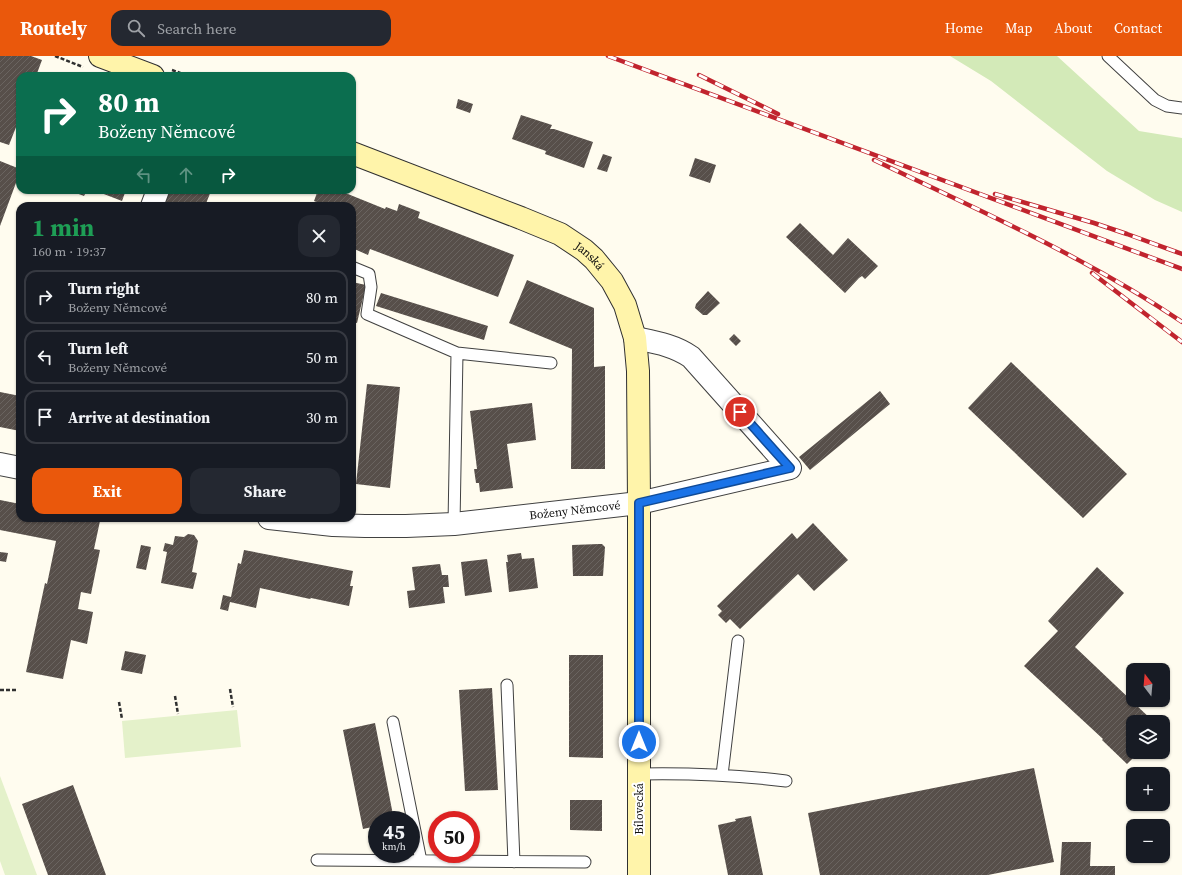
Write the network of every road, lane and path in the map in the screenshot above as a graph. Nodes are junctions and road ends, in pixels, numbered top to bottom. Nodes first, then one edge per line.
1 (100, 56) edge
2 (1108, 56) edge
3 (142, 72) edge
4 (1182, 108) edge
5 (356, 154) edge
6 (356, 269) edge
7 (635, 338) junction
8 (457, 354) junction
9 (551, 363) dead end
10 (0, 464) edge
11 (16, 467) edge
12 (639, 503) junction
13 (306, 522) edge
14 (454, 524) junction
15 (738, 641) dead end
16 (507, 685) dead end
17 (230, 689) dead end
18 (0, 690) edge
19 (18, 690) dead end
20 (175, 696) dead end
21 (119, 702) dead end
22 (232, 706) dead end
23 (178, 714) dead end
24 (122, 719) dead end
25 (393, 722) dead end
26 (639, 774) junction
27 (722, 775) junction
28 (786, 781) dead end
29 (317, 860) dead end
30 (421, 861) junction
31 (514, 862) junction
32 (585, 862) dead end
33 (639, 875) edge

1 - 3 main road
2 - 4 lane
5 - 7 main road, Janská
6 - 8 lane
7 - 12 main road, Janská
7 - 12 street, Boženy Němcové
8 - 9 lane
8 - 14 lane
10 - 11 street
12 - 14 street, Boženy Němcové
12 - 26 main road, Bílovecká
13 - 14 street, Boženy Němcové
15 - 27 lane
16 - 31 lane
17 - 22 path
18 - 19 path
20 - 23 path
21 - 24 path
25 - 30 lane
26 - 27 lane
26 - 33 main road, Bílovecká
27 - 28 lane
29 - 30 lane
30 - 31 lane
31 - 32 lane

